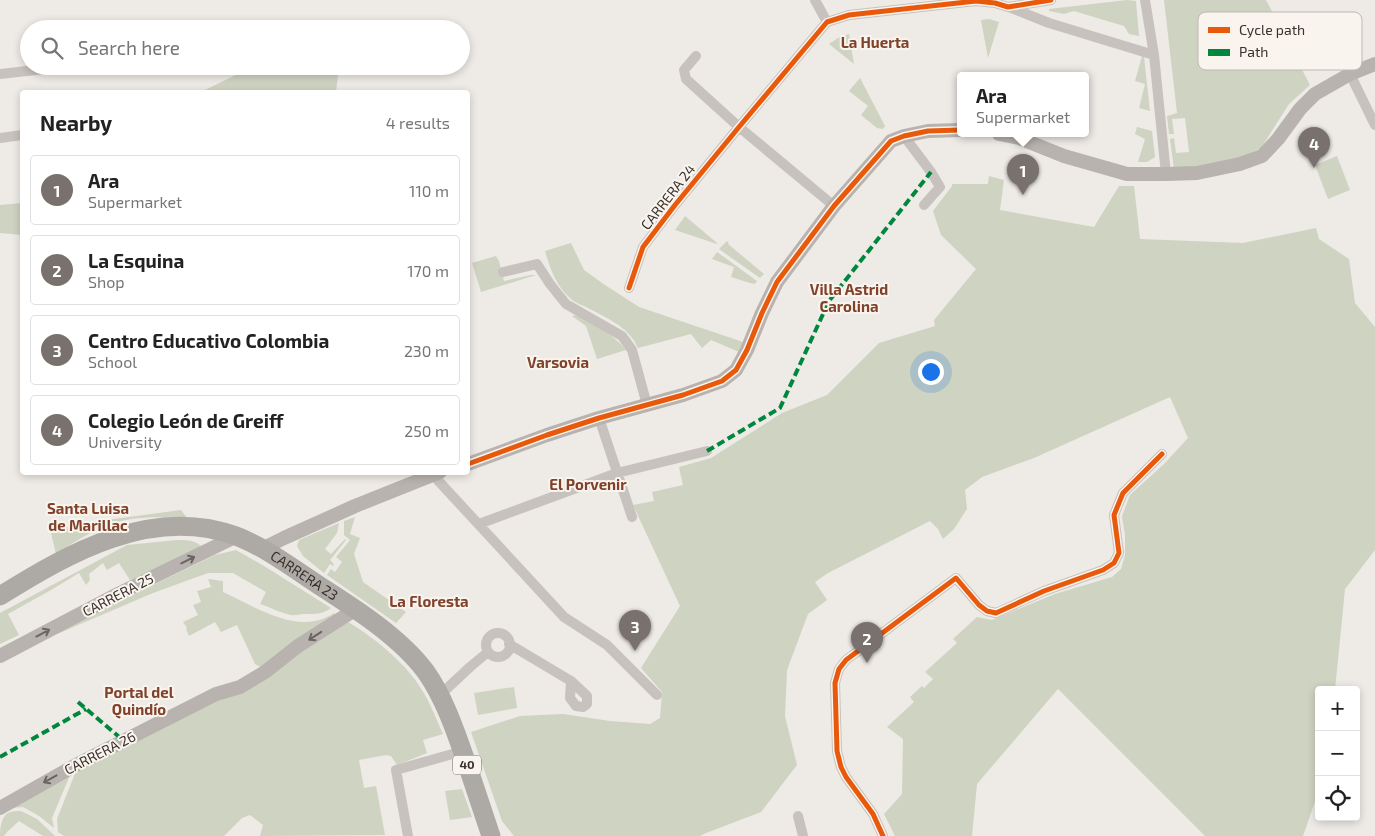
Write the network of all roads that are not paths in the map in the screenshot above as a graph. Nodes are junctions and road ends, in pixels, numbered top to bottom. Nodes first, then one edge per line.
1 (815, 0) edge
2 (1051, 0) edge
3 (1145, 0) edge
4 (994, 2) edge
5 (1008, 7) junction
6 (827, 22) junction
7 (1154, 55) junction
8 (696, 56) dead end
9 (1375, 64) edge
10 (1362, 69) edge
11 (1360, 70) edge
12 (20, 72) edge
13 (0, 74) edge
14 (1350, 74) junction
15 (1375, 125) edge
16 (739, 127) junction
17 (957, 130) edge
18 (20, 135) edge
19 (904, 136) junction
20 (1014, 137) edge
21 (0, 138) edge
22 (1166, 174) junction
23 (924, 205) dead end
24 (834, 206) junction
25 (503, 272) dead end
26 (629, 288) dead end
27 (647, 405) junction
28 (599, 418) junction
29 (707, 451) dead end
30 (1162, 454) dead end
31 (470, 463) edge
32 (617, 473) junction
33 (434, 475) edge
34 (438, 475) edge
35 (632, 517) dead end
36 (479, 524) junction
37 (237, 536) junction
38 (262, 549) junction
39 (0, 596) edge
40 (356, 609) junction
41 (510, 644) junction
42 (488, 652) junction
43 (0, 656) edge
44 (571, 681) dead end
45 (658, 694) dead end
46 (440, 695) junction
47 (463, 751) junction
48 (0, 808) edge
49 (798, 816) dead end
50 (408, 836) edge
51 (491, 836) edge
52 (804, 836) edge
53 (883, 836) edge

1 - 6 street
2 - 5 street
3 - 7 street
4 - 5 street
4 - 6 street
5 - 7 street
6 - 16 street, CARRERA 24
7 - 22 street
8 - 16 street
9 - 10 street
11 - 14 street
12 - 13 street
14 - 15 street
14 - 22 street
16 - 24 street
16 - 26 street, CARRERA 24
17 - 19 street
18 - 21 street
19 - 23 street
19 - 24 street
20 - 22 street
24 - 27 street
25 - 27 street
27 - 28 street
28 - 31 street
28 - 32 street
29 - 32 street
30 - 53 street
32 - 35 street
32 - 36 street
33 - 38 street
34 - 36 street
36 - 45 street
37 - 38 highway, CARRERA 23 / 40
37 - 39 highway, CARRERA 23 / 40
43 -> 37 street, CARRERA 25
38 - 40 highway, CARRERA 23 / 40
40 - 46 highway, CARRERA 23 / 40
40 -> 48 street, CARRERA 26
41 - 42 street
41 - 42 street
41 - 44 street
42 - 46 street
46 - 47 highway, CARRERA 23 / 40
47 - 50 street
47 - 51 highway, CARRERA 23 / 40
49 - 52 street

